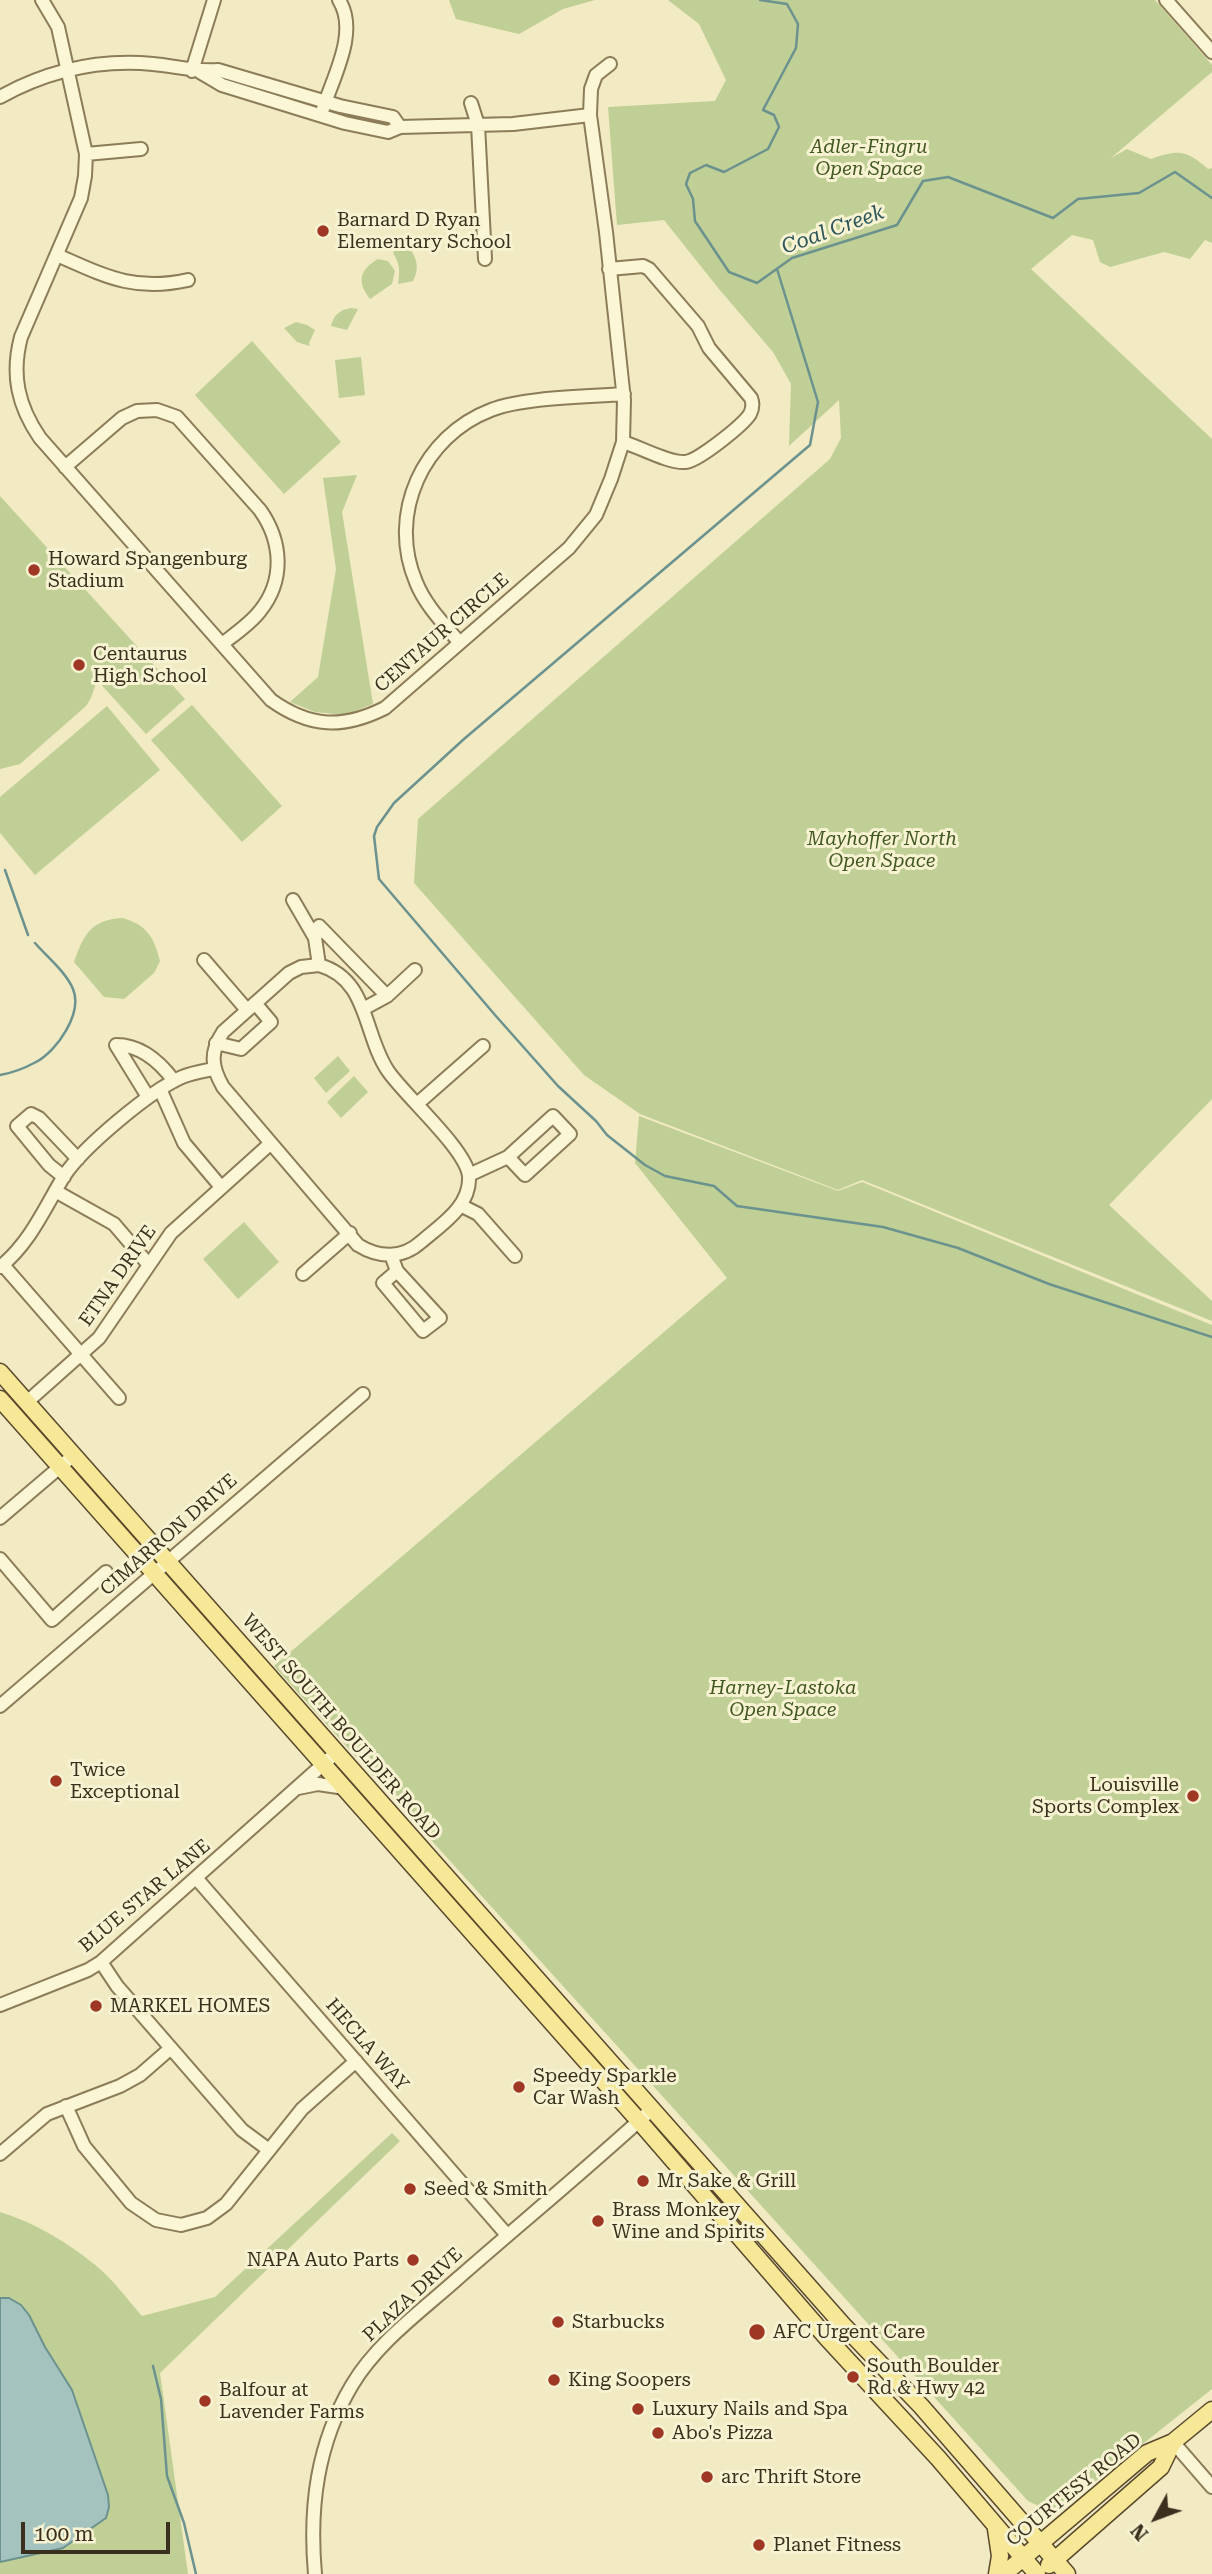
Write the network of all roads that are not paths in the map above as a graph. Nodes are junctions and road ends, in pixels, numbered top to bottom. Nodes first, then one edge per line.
1 (42, 0) edge
2 (214, 0) edge
3 (339, 0) edge
4 (1166, 0) edge
5 (1212, 52) edge
6 (610, 64) dead end
7 (66, 69) junction
8 (195, 71) junction
9 (0, 97) edge
10 (326, 102) junction
11 (471, 103) dead end
12 (590, 115) junction
13 (321, 116) junction
14 (478, 125) junction
15 (400, 127) junction
16 (141, 149) dead end
17 (86, 154) junction
18 (57, 255) junction
19 (485, 259) dead end
20 (609, 269) junction
21 (188, 280) dead end
22 (624, 394) junction
23 (623, 442) junction
24 (65, 467) junction
25 (459, 642) junction
26 (222, 644) junction
27 (293, 900) dead end
28 (317, 932) junction
29 (204, 960) dead end
30 (318, 965) junction
31 (415, 970) dead end
32 (387, 996) junction
33 (251, 1007) junction
34 (363, 1009) junction
35 (216, 1043) junction
36 (482, 1046) dead end
37 (213, 1069) junction
38 (166, 1085) junction
39 (148, 1097) junction
40 (417, 1104) junction
41 (271, 1143) junction
42 (508, 1157) junction
43 (78, 1159) junction
44 (469, 1175) junction
45 (64, 1177) junction
46 (221, 1187) junction
47 (57, 1192) junction
48 (462, 1206) junction
49 (351, 1233) junction
50 (391, 1255) junction
51 (515, 1256) dead end
52 (2, 1263) edge
53 (149, 1265) junction
54 (397, 1271) junction
55 (303, 1273) dead end
56 (80, 1356) junction
57 (0, 1372) edge
58 (363, 1394) dead end
59 (119, 1398) dead end
60 (0, 1399) edge
61 (27, 1402) junction
62 (74, 1455) junction
63 (61, 1466) junction
64 (0, 1518) edge
65 (0, 1559) edge
66 (168, 1562) junction
67 (106, 1572) dead end
68 (154, 1574) junction
69 (0, 1706) edge
70 (337, 1752) junction
71 (324, 1764) junction
72 (297, 1788) junction
73 (345, 1788) junction
74 (197, 1879) junction
75 (101, 1962) junction
76 (0, 2005) edge
77 (171, 2048) junction
78 (356, 2062) junction
79 (66, 2106) junction
80 (652, 2109) junction
81 (639, 2121) junction
82 (269, 2150) junction
83 (0, 2154) edge
84 (507, 2235) junction
85 (1212, 2410) edge
86 (1173, 2442) junction
87 (1212, 2487) edge
88 (996, 2526) junction
89 (1040, 2543) junction
90 (1022, 2557) junction
91 (1055, 2560) junction
92 (315, 2574) edge
93 (997, 2574) edge
94 (1004, 2574) edge
95 (1037, 2574) edge
96 (1068, 2574) edge

1 - 7 street, CENTAUR CIRCLE
2 - 8 street
3 - 10 street
4 - 5 street
6 - 12 street, CENTAUR CIRCLE
7 - 8 street
7 - 9 street
7 - 17 street, CENTAUR CIRCLE
8 - 10 street
8 - 13 street
10 - 13 street
10 - 15 street
11 - 14 street
12 - 14 street
12 - 20 street, CENTAUR CIRCLE
13 - 15 street
14 - 15 street
14 - 19 street
16 - 17 street
17 - 18 street, CENTAUR CIRCLE
18 - 21 street
18 - 24 street, CENTAUR CIRCLE
20 - 22 street, CENTAUR CIRCLE
20 - 23 street
22 - 23 street, CENTAUR CIRCLE
22 - 25 street
23 - 25 street, CENTAUR CIRCLE
24 - 26 street, CENTAUR CIRCLE
24 - 26 street
25 - 26 street, CENTAUR CIRCLE
27 - 28 street
28 - 30 street
28 - 32 street
29 - 33 street
30 - 33 street
30 - 34 street
31 - 32 street
32 - 34 street
33 - 35 street
33 - 35 street
34 - 40 street
35 - 37 street
36 - 40 street
37 - 38 street
37 - 41 street
38 - 39 street
38 - 39 street
38 - 46 street
39 - 43 street
40 - 44 street
41 - 46 street, ETNA DRIVE
41 - 49 street
42 - 42 street
42 - 44 street
43 - 45 street
43 - 45 street
44 - 48 street
45 - 47 street
46 - 53 street, ETNA DRIVE
47 - 52 street
47 - 53 street
48 - 50 street
48 - 51 street
49 - 50 street
49 - 55 street
50 - 54 street
52 - 56 street
53 - 56 street, ETNA DRIVE
54 - 54 street
56 - 59 street
56 - 61 street, ETNA DRIVE
57 - 61 main road, WEST SOUTH BOULDER ROAD
58 - 66 street, CIMARRON DRIVE
60 - 63 main road, WEST SOUTH BOULDER ROAD
61 - 62 main road, WEST SOUTH BOULDER ROAD
62 - 63 street
62 - 66 main road, WEST SOUTH BOULDER ROAD
63 - 64 street
63 - 68 main road, WEST SOUTH BOULDER ROAD
65 - 67 street
66 - 68 street, CIMARRON DRIVE
66 - 70 main road, WEST SOUTH BOULDER ROAD
68 - 69 street, CIMARRON DRIVE
68 - 71 main road, WEST SOUTH BOULDER ROAD
70 - 71 street, BLUE STAR LANE
70 - 80 main road, WEST SOUTH BOULDER ROAD
71 - 72 street, BLUE STAR LANE
71 - 73 main road, WEST SOUTH BOULDER ROAD
72 - 73 street
72 - 74 street, BLUE STAR LANE
73 - 81 main road, WEST SOUTH BOULDER ROAD
74 - 75 street, BLUE STAR LANE
74 - 78 street, HECLA WAY
75 - 76 street, BLUE STAR LANE
75 - 77 street
77 - 79 street
77 - 82 street
78 - 82 street
78 - 84 street, HECLA WAY
79 - 82 street
79 - 83 street
80 - 81 street, PLAZA DRIVE
80 - 89 main road, WEST SOUTH BOULDER ROAD
81 - 84 street, PLAZA DRIVE
81 - 88 main road, WEST SOUTH BOULDER ROAD
84 - 92 street, PLAZA DRIVE
85 - 86 main road, COURTESY ROAD
86 - 87 street
86 - 89 main road, COURTESY ROAD
86 - 91 main road, COURTESY ROAD
88 - 90 main road, WEST SOUTH BOULDER ROAD
88 - 93 main road
89 - 90 main road, COURTESY ROAD
89 - 91 main road, WEST SOUTH BOULDER ROAD
90 - 94 main road, COURTESY ROAD
90 - 95 main road, WEST SOUTH BOULDER ROAD
91 - 95 main road, COURTESY ROAD
91 - 96 main road, WEST SOUTH BOULDER ROAD

